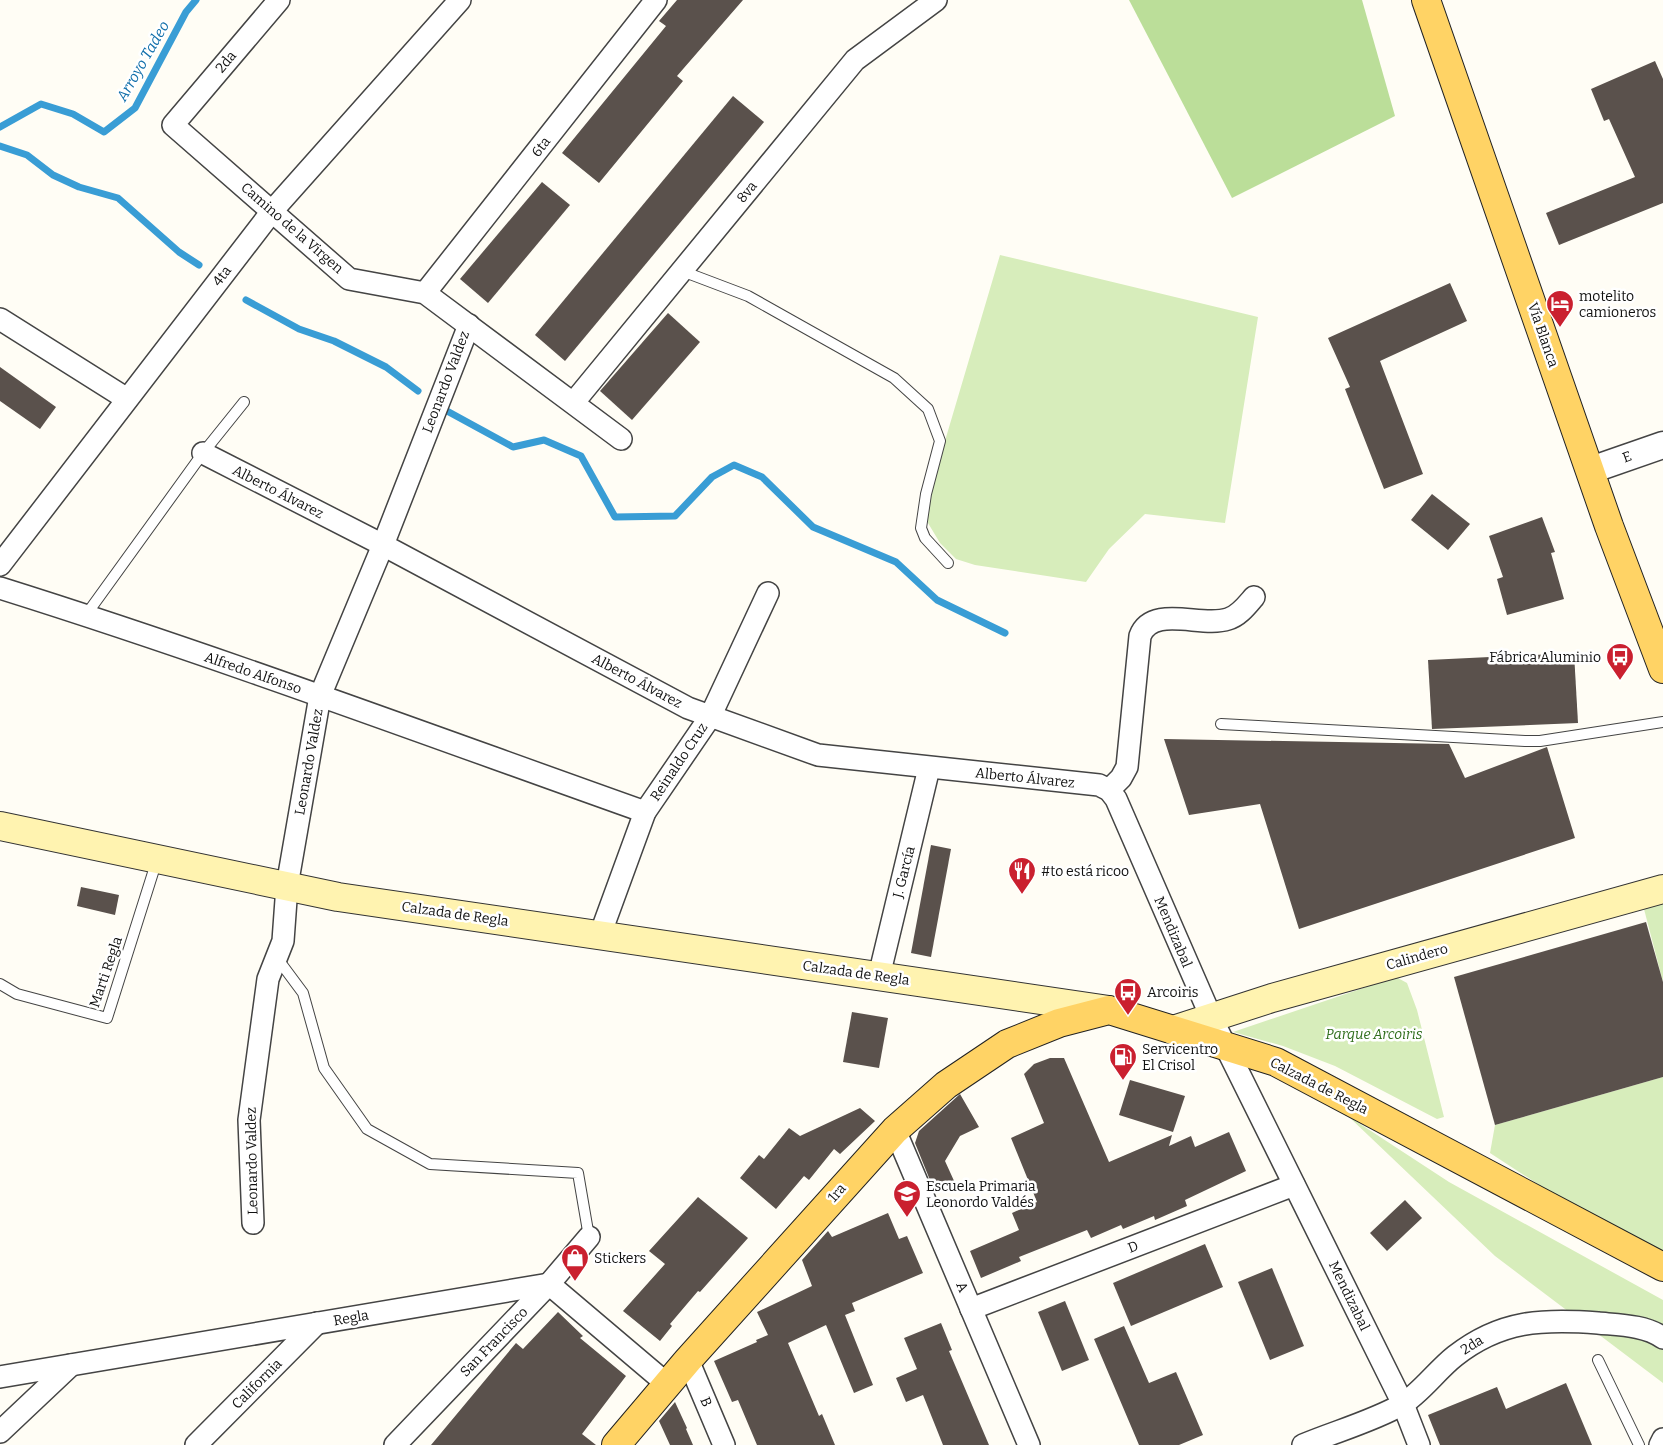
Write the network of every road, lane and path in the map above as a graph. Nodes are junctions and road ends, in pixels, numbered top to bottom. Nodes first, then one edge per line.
1 (279, 0) edge
2 (460, 0) edge
3 (656, 0) edge
4 (936, 0) edge
5 (1426, 0) edge
6 (173, 125) joint
7 (273, 210) junction
8 (682, 271) junction
9 (425, 293) junction
10 (0, 319) edge
11 (469, 325) junction
12 (127, 399) junction
13 (244, 402) dead end
14 (574, 402) junction
15 (621, 439) dead end
16 (1663, 445) edge
17 (203, 453) junction
18 (1591, 470) junction
19 (383, 545) junction
20 (948, 564) dead end
21 (0, 565) edge
22 (0, 588) edge
23 (768, 593) dead end
24 (1254, 597) dead end
25 (86, 615) junction
26 (1663, 669) edge
27 (320, 696) junction
28 (710, 717) junction
29 (1663, 722) edge
30 (1221, 724) dead end
31 (929, 768) junction
32 (1109, 790) junction
33 (645, 812) junction
34 (0, 826) edge
35 (157, 859) junction
36 (287, 886) junction
37 (1663, 889) edge
38 (600, 936) junction
39 (277, 958) junction
40 (878, 976) junction
41 (0, 984) edge
42 (1110, 1010) junction
43 (1211, 1017) junction
44 (1173, 1030) junction
45 (1226, 1046) junction
46 (894, 1130) junction
47 (1294, 1185) junction
48 (254, 1223) dead end
49 (589, 1237) joint
50 (1663, 1267) edge
51 (549, 1284) junction
52 (971, 1309) junction
53 (318, 1324) junction
54 (1663, 1338) edge
55 (688, 1360) junction
56 (1598, 1360) dead end
57 (71, 1365) junction
58 (0, 1376) edge
59 (667, 1384) junction
60 (1402, 1404) junction
61 (0, 1432) edge
62 (1663, 1439) edge
63 (196, 1445) edge
64 (395, 1445) edge
65 (616, 1445) edge
66 (724, 1445) edge
67 (1029, 1445) edge
68 (1303, 1445) edge
69 (1419, 1445) edge
70 (1639, 1445) edge
71 (1660, 1445) edge

1 - 6 street, 2da
2 - 7 street, 4ta
3 - 9 street, 6ta
4 - 8 street, 8va
5 - 18 main road, Vía Blanca
6 - 7 street, Camino de la Virgen
7 - 9 street, Camino de la Virgen
7 - 12 street, 4ta
8 - 14 street, 8va
8 - 20 lane
9 - 11 street, Camino de la Virgen
10 - 12 street
11 - 14 street, Camino de la Virgen
11 - 19 street, Leonardo Valdez
12 - 21 street, 4ta
13 - 17 lane
14 - 15 street, Camino de la Virgen
16 - 18 street, E
17 - 19 street, Alberto Álvarez
17 - 25 lane
18 - 26 main road, Vía Blanca
19 - 27 street, Leonardo Valdez
19 - 28 street, Alberto Álvarez
22 - 25 street, Alfredo Alfonso
23 - 28 street, Reinaldo Cruz
24 - 32 street
25 - 27 street, Alfredo Alfonso
27 - 33 street, Alfredo Alfonso
27 - 36 street, Leonardo Valdez
28 - 31 street, Alberto Álvarez
28 - 33 street, Reinaldo Cruz
29 - 30 lane
31 - 32 street, Alberto Álvarez
31 - 40 street, J. García
32 - 43 street, Mendizabal
33 - 38 street, Reinaldo Cruz
34 - 35 main road, Calzada de Regla
35 - 36 main road, Calzada de Regla
35 - 41 lane, Marti Regla
36 - 38 main road, Calzada de Regla
36 - 39 street, Leonardo Valdez
37 - 43 main road, Calindero
38 - 40 main road, Calzada de Regla
39 - 48 street, Leonardo Valdez
39 - 49 lane
40 - 42 main road, Calzada de Regla
42 - 44 main road, Calzada de Regla
42 - 46 main road, 1ra
43 - 44 main road, Calindero
43 - 45 street, Mendizabal
44 - 45 main road, Calzada de Regla
45 - 47 street, Mendizabal
45 - 50 main road, Calzada de Regla
46 - 52 street, A
46 - 55 main road, 1ra
47 - 52 street, D
47 - 60 street, Mendizabal
49 - 51 street, San Francisco
51 - 53 street, Regla
51 - 59 street
51 - 64 street, San Francisco
52 - 67 street, A
53 - 57 street, Regla
53 - 63 street, California
54 - 60 street, 2da
55 - 59 main road, 1ra
55 - 66 street, B
56 - 70 lane
57 - 58 street, Regla
57 - 61 street
59 - 65 main road, 1ra
60 - 68 street, 2da
60 - 69 street, Mendizabal
62 - 71 street

